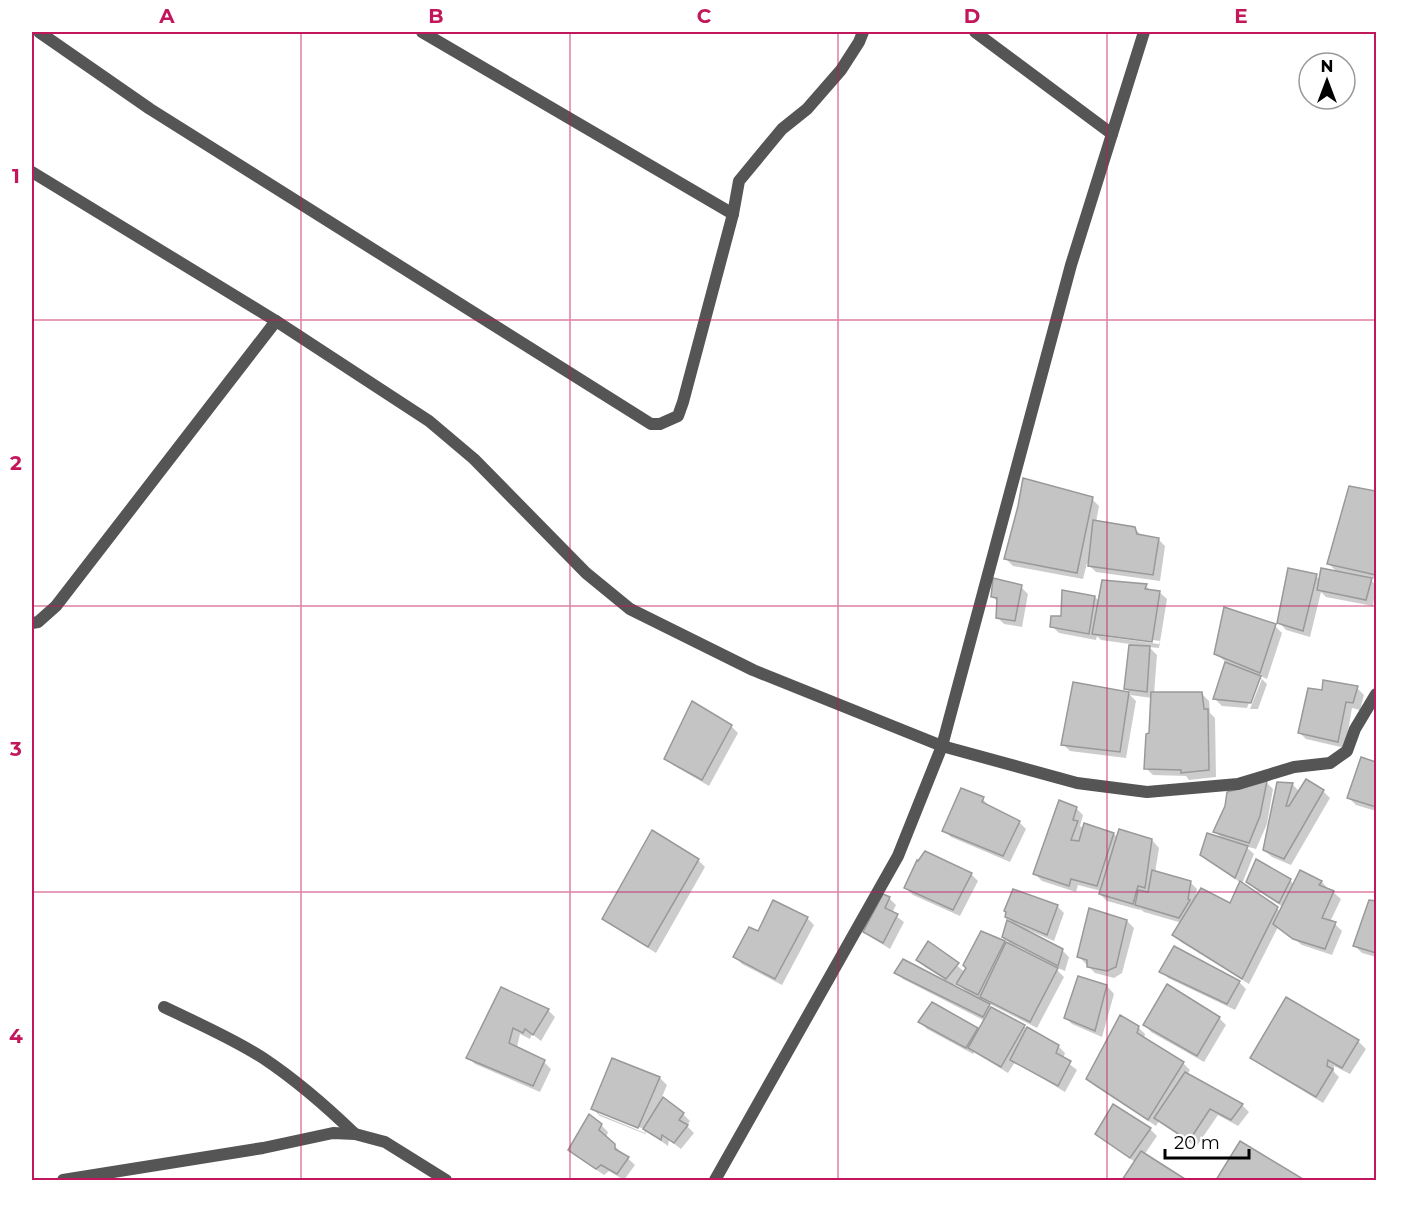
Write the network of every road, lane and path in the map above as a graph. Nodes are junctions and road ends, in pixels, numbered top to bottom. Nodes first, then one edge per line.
1 (39, 32) edge
2 (422, 32) edge
3 (863, 32) edge
4 (975, 32) edge
5 (1144, 32) edge
6 (1112, 134) junction
7 (32, 172) edge
8 (733, 214) junction
9 (276, 321) junction
10 (32, 623) edge
11 (1377, 694) edge
12 (942, 746) junction
13 (164, 1007) dead end
14 (355, 1134) junction
15 (63, 1180) edge
16 (446, 1180) edge
17 (716, 1180) edge

1 - 8 street
2 - 8 street
3 - 8 street
4 - 6 street
5 - 6 street
6 - 12 street
7 - 9 street
9 - 10 street
9 - 12 street
11 - 12 street
12 - 17 street
13 - 14 street
14 - 15 street
14 - 16 street

